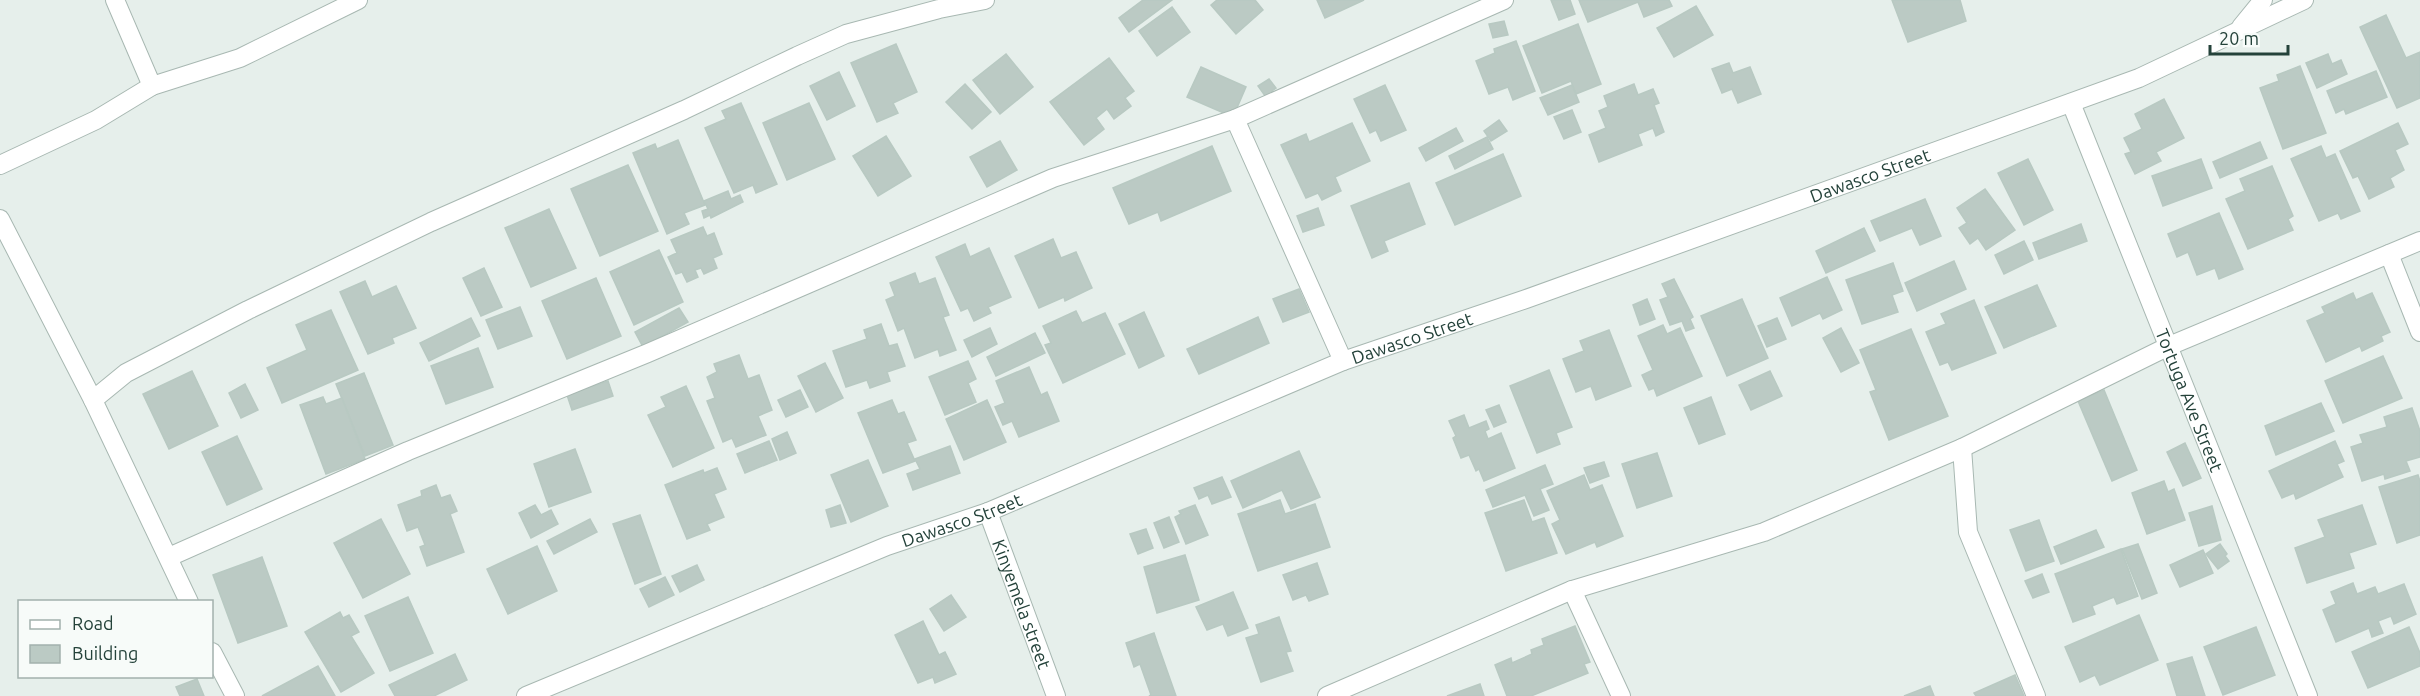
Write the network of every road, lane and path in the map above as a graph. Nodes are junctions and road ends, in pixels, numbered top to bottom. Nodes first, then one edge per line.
1 (116, 0) edge
2 (358, 0) edge
3 (985, 0) edge
4 (1504, 0) edge
5 (2263, 0) edge
6 (2304, 0) edge
7 (2238, 31) junction
8 (152, 86) junction
9 (2071, 103) junction
10 (1235, 119) junction
11 (0, 165) edge
12 (0, 219) edge
13 (2420, 241) edge
14 (2389, 254) junction
15 (2420, 332) edge
16 (2169, 345) junction
17 (1343, 361) junction
18 (93, 400) junction
19 (1962, 448) junction
20 (988, 512) junction
21 (169, 557) junction
22 (1572, 590) junction
23 (188, 600) edge
24 (213, 654) edge
25 (1334, 695) edge
26 (235, 696) edge
27 (526, 696) edge
28 (1056, 696) edge
29 (1621, 696) edge
30 (2036, 696) edge
31 (2308, 696) edge

1 - 8 street
2 - 8 street
3 - 18 street
4 - 10 street
5 - 7 street
6 - 7 street, Dawasco Street
7 - 9 street, Dawasco Street
8 - 11 street
9 - 16 street, Tortuga Ave Street
9 - 17 street, Dawasco Street
10 - 17 street
10 - 21 street
12 - 18 street
13 - 14 street
14 - 15 street
14 - 16 street
16 - 19 street
16 - 31 street, Tortuga Ave Street
17 - 20 street, Dawasco Street
18 - 21 street
19 - 22 street
19 - 30 street
20 - 27 street, Dawasco Street
20 - 28 street, Kinyemela street
21 - 23 street
22 - 25 street
22 - 29 street
24 - 26 street

